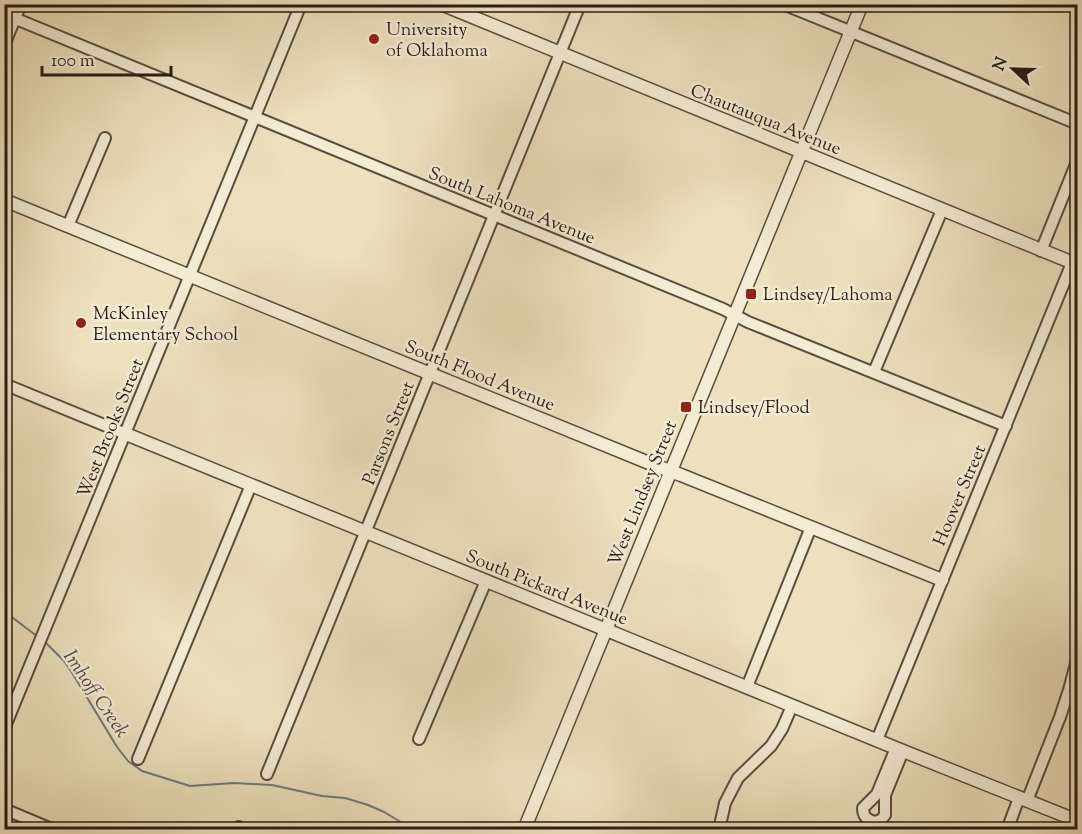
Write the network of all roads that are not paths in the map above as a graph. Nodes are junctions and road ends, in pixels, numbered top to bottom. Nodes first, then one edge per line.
1 (21, 4) edge
2 (301, 4) edge
3 (441, 4) edge
4 (580, 4) edge
5 (783, 4) edge
6 (862, 4) edge
7 (10, 16) edge
8 (851, 32) junction
9 (4, 45) edge
10 (560, 54) junction
11 (255, 118) junction
12 (1077, 124) edge
13 (105, 138) dead end
14 (802, 153) junction
15 (1077, 159) edge
16 (4, 200) edge
17 (942, 210) junction
18 (494, 216) junction
19 (69, 226) junction
20 (1041, 251) junction
21 (1075, 264) edge
22 (190, 276) junction
23 (735, 315) junction
24 (874, 372) junction
25 (430, 374) junction
26 (4, 384) edge
27 (1006, 426) junction
28 (126, 434) junction
29 (671, 471) junction
30 (251, 485) junction
31 (811, 527) junction
32 (365, 532) junction
33 (486, 580) junction
34 (942, 580) junction
35 (606, 630) junction
36 (1077, 656) edge
37 (1075, 677) edge
38 (747, 687) junction
39 (792, 706) junction
40 (4, 729) edge
41 (419, 739) dead end
42 (877, 740) junction
43 (900, 750) junction
44 (138, 759) dead end
45 (267, 774) dead end
46 (1023, 799) junction
47 (4, 809) edge
48 (1077, 821) edge
49 (720, 829) edge
50 (54, 830) edge
51 (524, 830) edge
52 (1007, 830) edge

1 - 7 street
2 - 11 street, West Brooks Street
3 - 10 street, Chautauqua Avenue
4 - 10 street, Parsons Street
5 - 8 street
6 - 8 street, West Lindsey Street
7 - 9 street
7 - 11 street, South Lahoma Avenue
8 - 12 street
8 - 14 street, West Lindsey Street
10 - 14 street, Chautauqua Avenue
10 - 18 street, Parsons Street
11 - 18 street, South Lahoma Avenue
11 - 22 street, West Brooks Street
13 - 19 street
14 - 17 street, Chautauqua Avenue
14 - 23 street, West Lindsey Street
15 - 20 street
16 - 19 street, South Flood Avenue
17 - 20 street, Chautauqua Avenue
17 - 24 street
18 - 23 street, South Lahoma Avenue
18 - 25 street, Parsons Street
19 - 22 street, South Flood Avenue
20 - 21 street, Chautauqua Avenue
21 - 27 street, Hoover Street
22 - 25 street, South Flood Avenue
22 - 28 street, West Brooks Street
23 - 24 street, South Lahoma Avenue
23 - 29 street, West Lindsey Street
24 - 27 street, South Lahoma Avenue
25 - 29 street, South Flood Avenue
25 - 32 street, Parsons Street
26 - 28 street, South Pickard Avenue
27 - 34 street, Hoover Street
28 - 30 street, South Pickard Avenue
28 - 40 street, West Brooks Street
29 - 31 street, South Flood Avenue
29 - 35 street, West Lindsey Street
30 - 32 street, South Pickard Avenue
30 - 44 street
31 - 34 street, South Flood Avenue
31 - 38 street
32 - 33 street, South Pickard Avenue
32 - 45 street, Parsons Street
33 - 35 street, South Pickard Avenue
33 - 41 street
34 - 42 street, Hoover Street
35 - 38 street, South Pickard Avenue
35 - 51 street, West Lindsey Street
36 - 37 street
37 - 46 street
38 - 39 street, South Pickard Avenue
39 - 42 street, South Pickard Avenue
39 - 49 street
42 - 43 street, South Pickard Avenue
43 - 43 street
43 - 46 street, South Pickard Avenue
46 - 48 street, South Pickard Avenue
46 - 52 street
47 - 50 street

